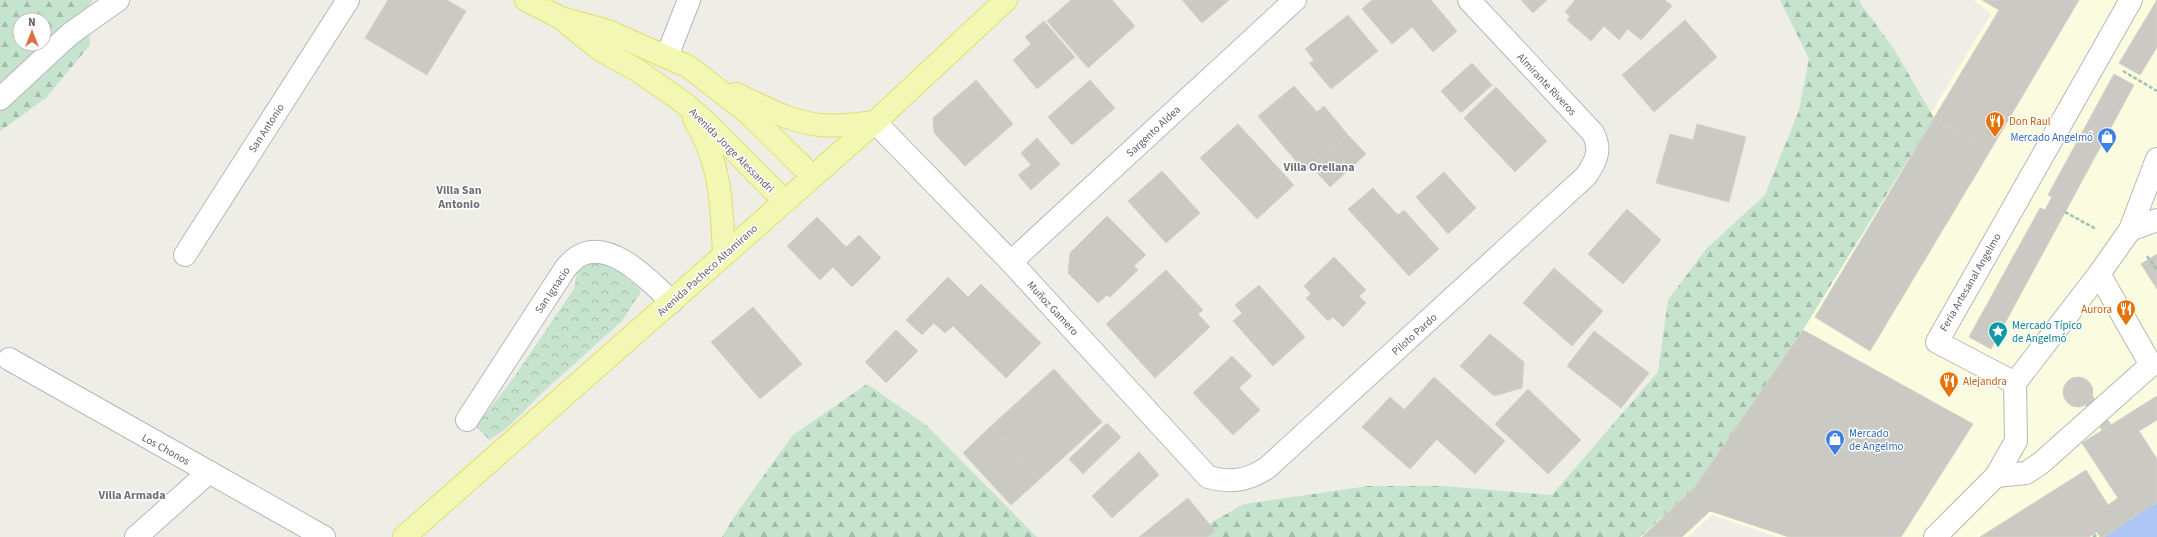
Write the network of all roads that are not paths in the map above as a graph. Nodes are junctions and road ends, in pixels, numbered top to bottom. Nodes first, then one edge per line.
1 (118, 0) edge
2 (348, 0) edge
3 (526, 0) edge
4 (689, 0) edge
5 (1006, 0) edge
6 (1295, 0) edge
7 (1469, 0) edge
8 (2131, 0) edge
9 (562, 18) junction
10 (667, 56) junction
11 (711, 84) junction
12 (0, 99) edge
13 (684, 103) junction
14 (875, 122) junction
15 (2157, 159) edge
16 (812, 176) junction
17 (1586, 176) joint
18 (784, 201) junction
19 (2157, 220) edge
20 (2126, 236) junction
21 (184, 255) dead end
22 (724, 255) junction
23 (1011, 262) junction
24 (2099, 274) junction
25 (672, 302) junction
26 (9, 359) dead end
27 (2015, 383) junction
28 (467, 420) dead end
29 (209, 472) junction
30 (1996, 476) junction
31 (1235, 481) joint
32 (136, 537) edge
33 (324, 537) edge
34 (404, 537) edge
35 (1935, 537) edge

1 - 12 street
2 - 21 street, San Antonio
3 - 9 main road, Avenida Jorge Alessandri
4 - 10 street
5 - 14 main road, Avenida Pacheco Altamirano
6 - 23 street, Sargento Aldea
7 - 17 street, Almirante Riveros
8 - 27 street, Feria Artesanal Angelmo
9 - 10 main road, Avenida Jorge Alessandri
9 - 13 main road, Avenida Jorge Alessandri
10 - 11 main road, Avenida Jorge Alessandri
11 - 14 main road
11 - 16 main road, Avenida Jorge Alessandri
13 - 18 main road, Avenida Jorge Alessandri
13 - 22 main road
14 - 16 main road, Avenida Pacheco Altamirano
14 - 23 street, Muñoz Gamero
15 - 20 street
16 - 18 main road, Avenida Pacheco Altamirano
17 - 31 street, Piloto Pardo
18 - 22 main road, Avenida Pacheco Altamirano
19 - 20 street
20 - 24 street
22 - 25 main road, Avenida Pacheco Altamirano
23 - 31 street, Muñoz Gamero
24 - 27 street
24 - 30 street
25 - 28 street, San Ignacio
25 - 34 main road, Avenida Pacheco Altamirano
26 - 29 street, Los Chonos
27 - 30 street
29 - 32 street
29 - 33 street, Los Chonos
30 - 35 street

